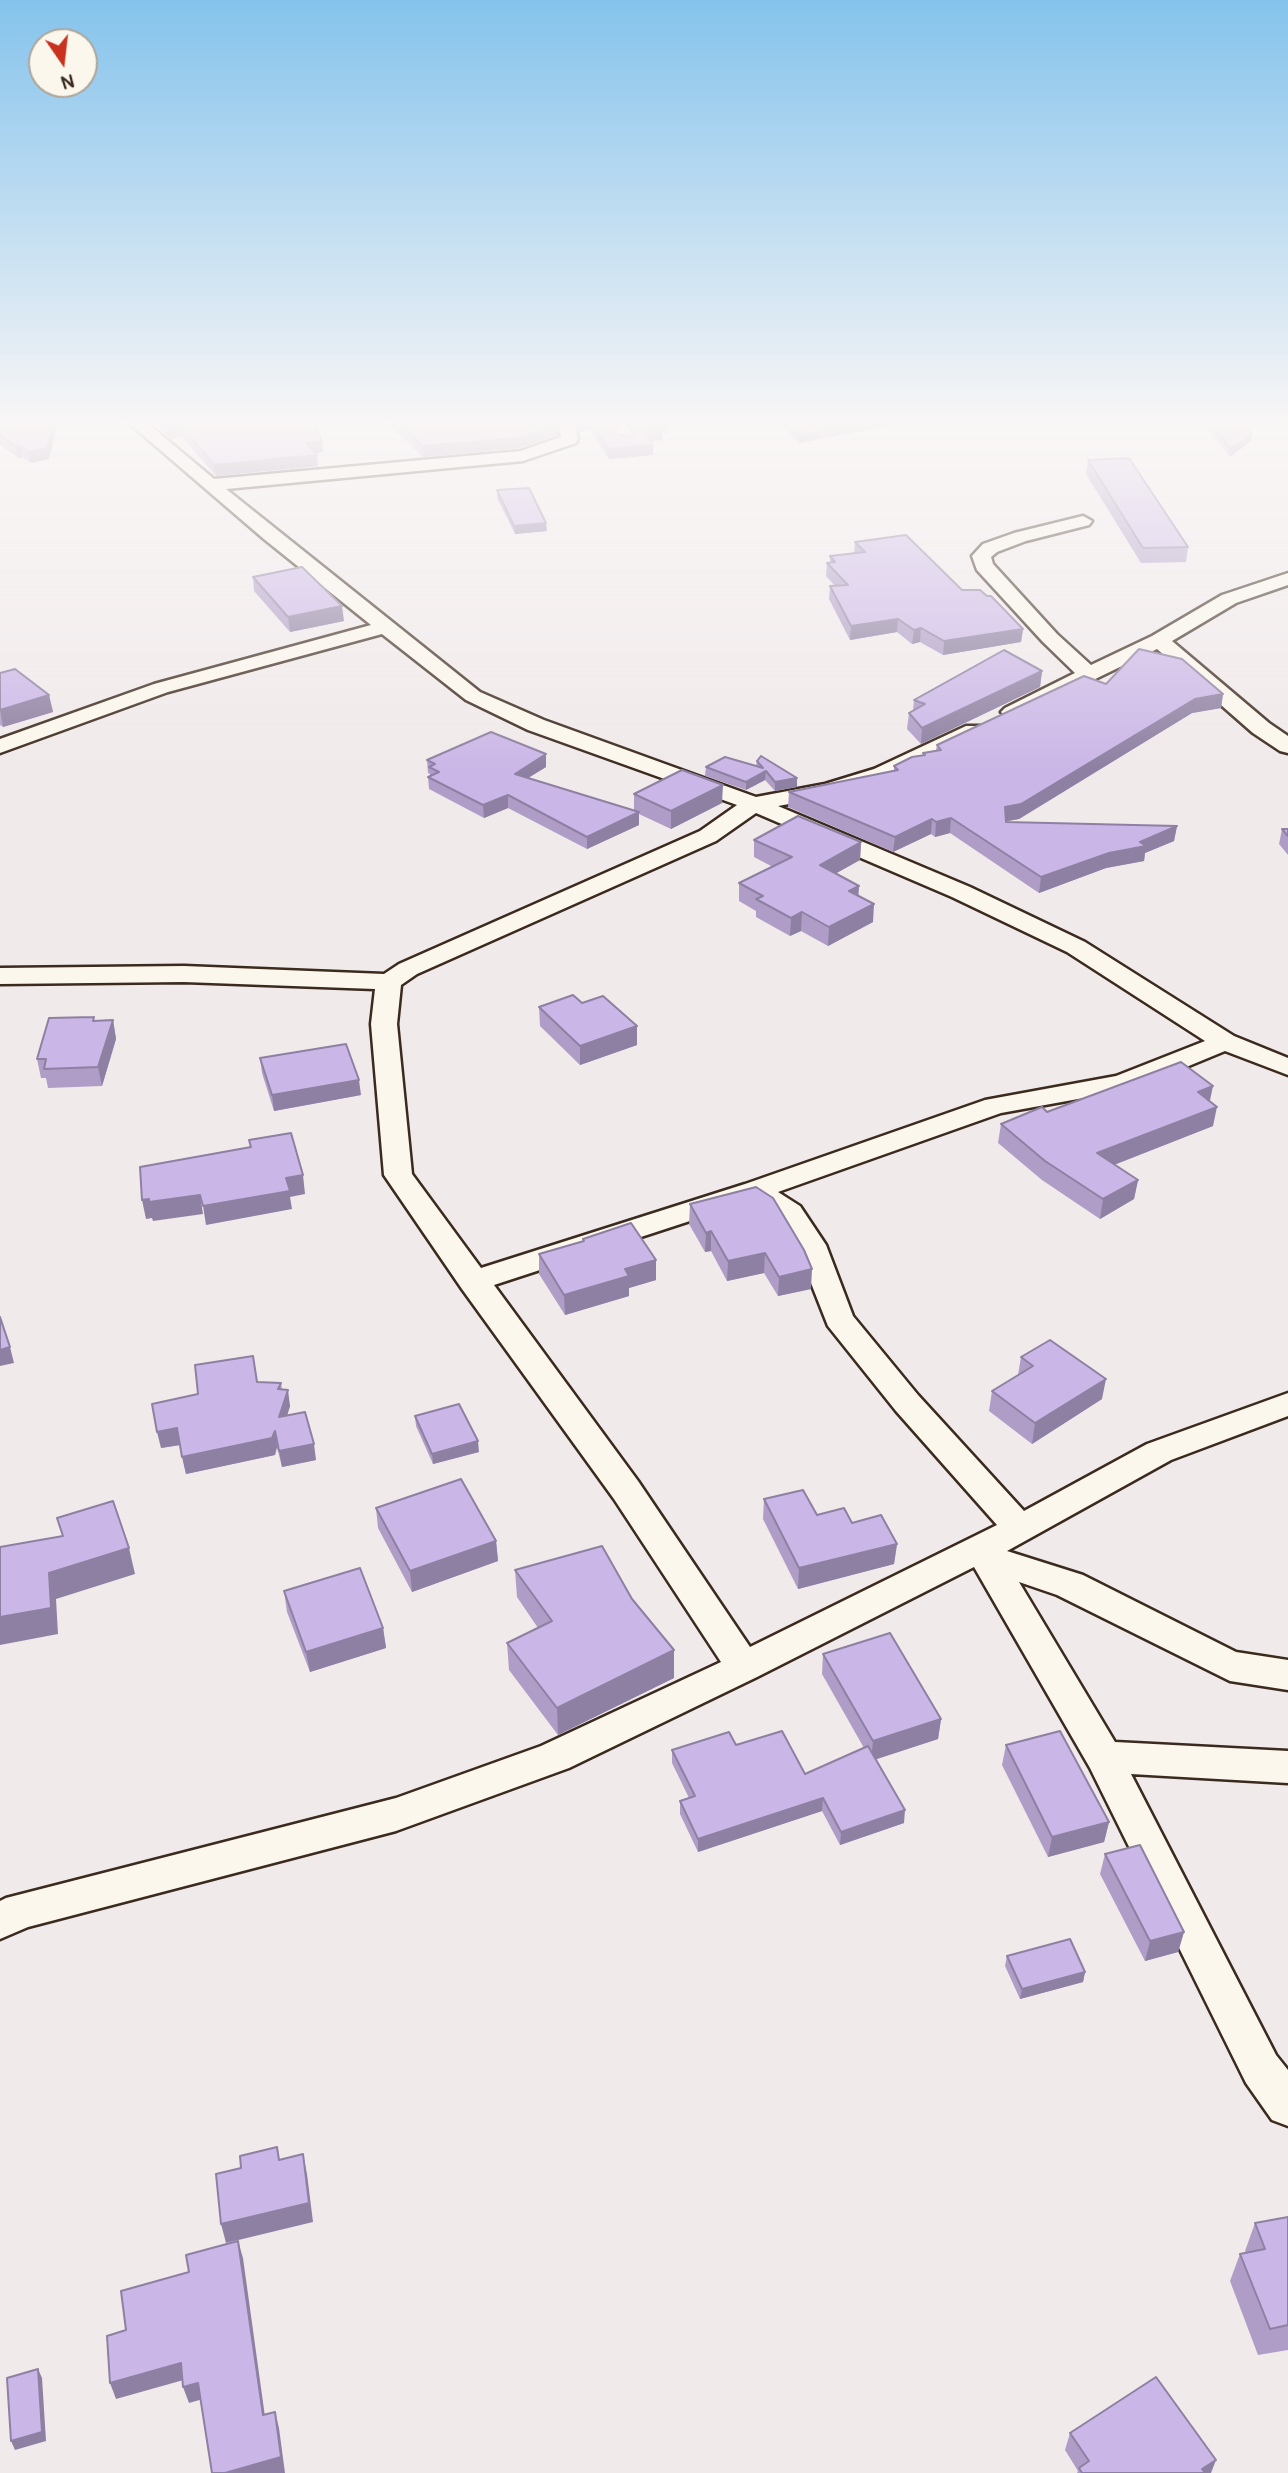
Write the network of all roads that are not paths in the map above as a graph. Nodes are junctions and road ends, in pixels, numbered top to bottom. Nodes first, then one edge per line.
1 (274, 538) edge
2 (1016, 538) edge
3 (1288, 579) edge
4 (388, 626) junction
5 (1159, 640) junction
6 (1087, 673) junction
7 (0, 746) edge
8 (1288, 746) edge
9 (754, 804) junction
10 (0, 976) edge
11 (389, 982) junction
12 (1225, 1042) junction
13 (1288, 1067) edge
14 (755, 1190) junction
15 (473, 1282) junction
16 (1288, 1404) edge
17 (1020, 1529) junction
18 (984, 1553) junction
19 (744, 1667) junction
20 (1288, 1675) edge
21 (1104, 1758) junction
22 (1288, 1767) edge
23 (0, 1921) edge
24 (1288, 2105) edge

1 - 4 street
2 - 6 street
3 - 5 street
4 - 7 street
4 - 9 street
5 - 6 street
5 - 8 street
6 - 9 street
9 - 11 street
9 - 12 street
10 - 11 street
11 - 15 street
12 - 13 street
12 - 14 street
14 - 15 street
14 - 17 street
15 - 19 street
16 - 17 street
17 - 18 street
18 - 19 street
18 - 20 street
18 - 21 street
19 - 23 street
21 - 22 street
21 - 24 street

